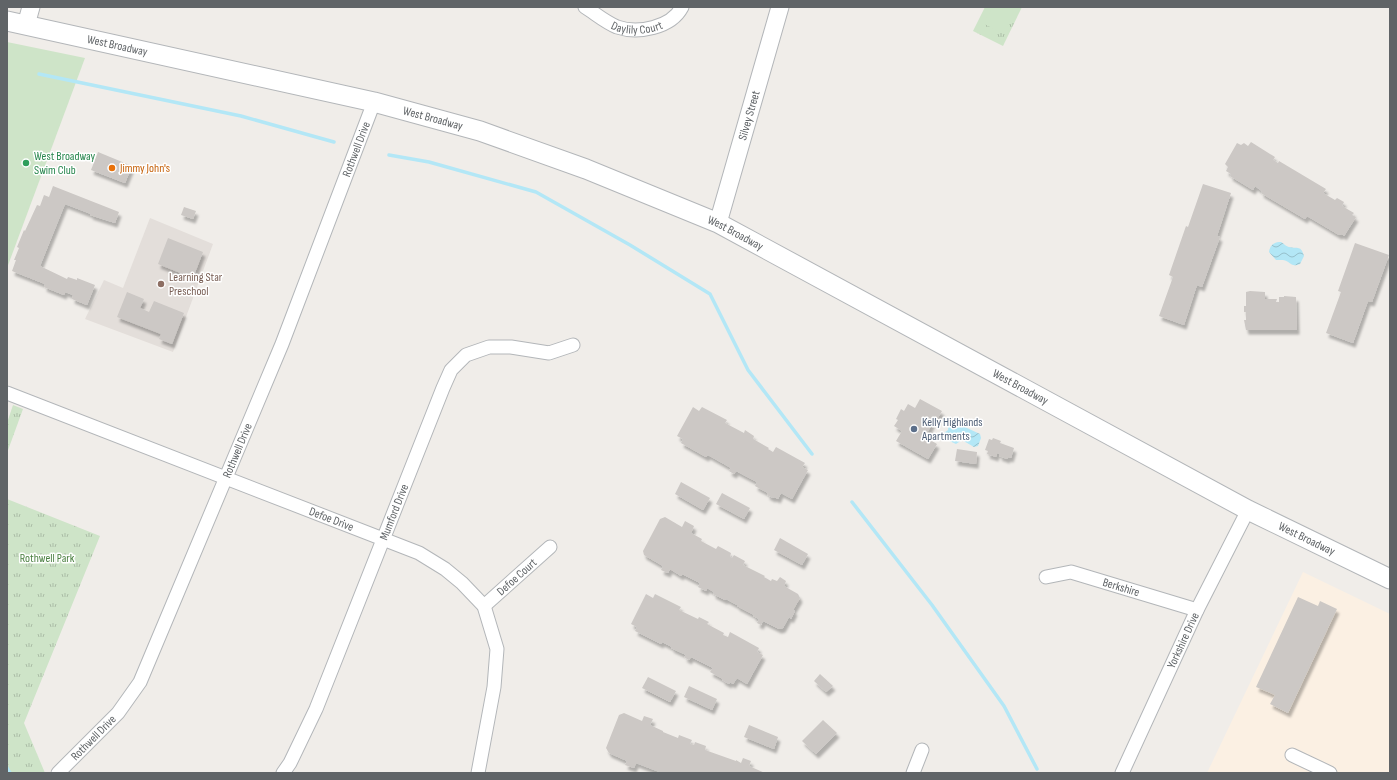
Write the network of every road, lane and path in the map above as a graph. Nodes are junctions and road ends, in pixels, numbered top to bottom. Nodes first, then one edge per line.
1 (31, 7) edge
2 (585, 7) edge
3 (682, 7) edge
4 (780, 7) edge
5 (7, 21) edge
6 (26, 25) junction
7 (374, 102) junction
8 (718, 223) junction
9 (573, 345) dead end
10 (7, 393) edge
11 (227, 478) junction
12 (1248, 510) junction
13 (383, 540) junction
14 (550, 546) dead end
15 (1046, 578) dead end
16 (1390, 579) edge
17 (484, 606) junction
18 (1197, 610) junction
19 (922, 750) dead end
20 (1292, 754) dead end
21 (58, 773) edge
22 (284, 773) edge
23 (478, 773) edge
24 (913, 773) edge
25 (1122, 773) edge
26 (1330, 773) edge

1 - 6 street
2 - 3 street, Daylily Court
4 - 8 street, Silvey Street
5 - 6 main road, West Broadway
6 - 7 main road, West Broadway
7 - 8 main road, West Broadway
7 - 11 street, Rothwell Drive
8 - 12 main road, West Broadway
9 - 13 street, Mumford Drive
10 - 11 street, Defoe Drive
11 - 13 street, Defoe Drive
11 - 21 street, Rothwell Drive
12 - 16 main road, West Broadway
12 - 18 street, Yorkshire Drive
13 - 17 street, Defoe Drive
13 - 22 street, Mumford Drive
14 - 17 street, Defoe Court
15 - 18 street, Berkshire
17 - 23 street, Defoe Drive
18 - 25 street, Yorkshire Drive
19 - 24 street
20 - 26 street

